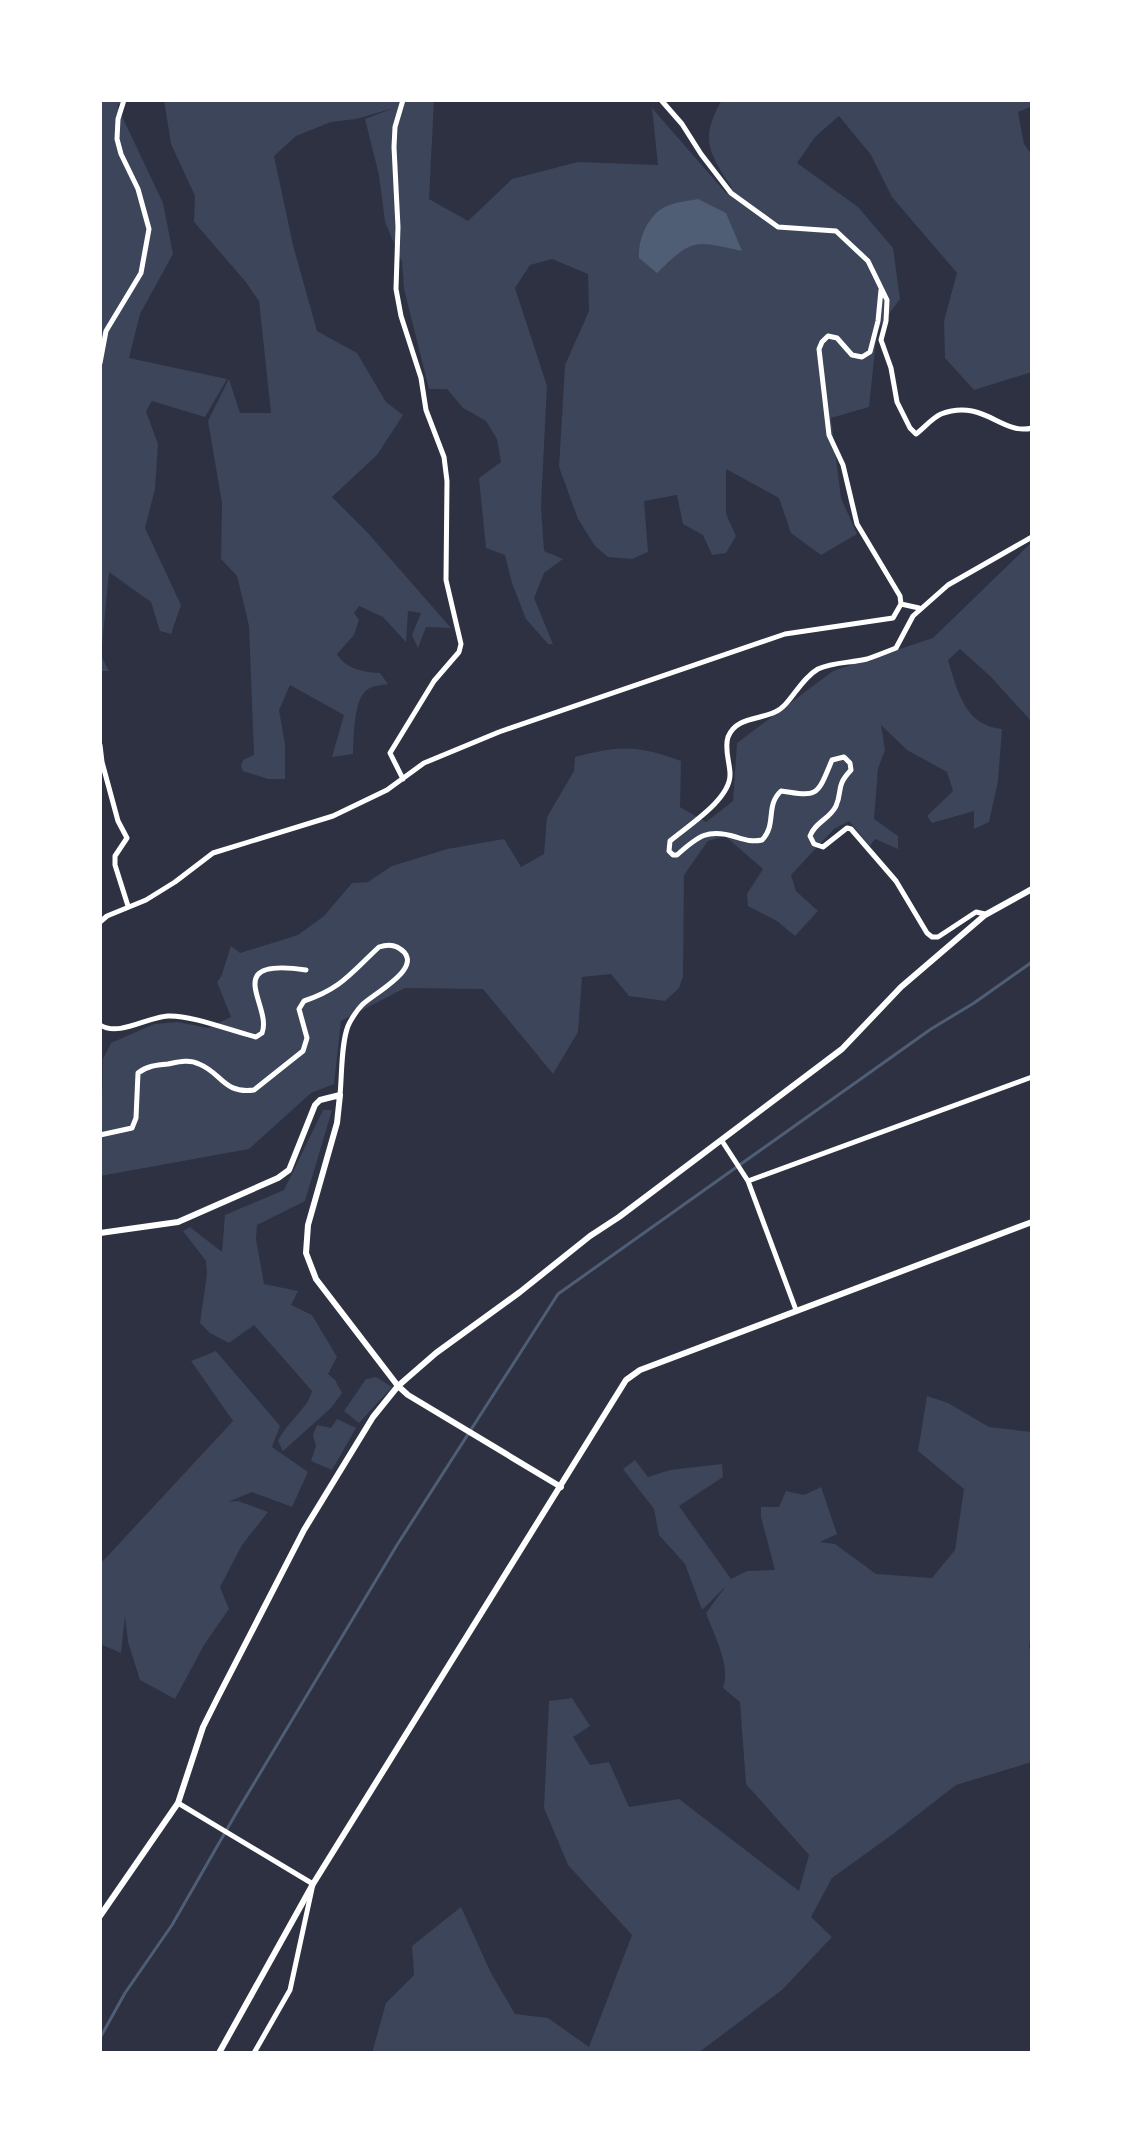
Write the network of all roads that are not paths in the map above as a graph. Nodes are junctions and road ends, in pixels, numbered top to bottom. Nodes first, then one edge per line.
1 (124, 100) edge
2 (403, 100) edge
3 (661, 100) edge
4 (881, 290) junction
5 (100, 363) edge
6 (1032, 428) edge
7 (1032, 537) edge
8 (901, 604) junction
9 (920, 608) junction
10 (100, 745) edge
11 (403, 779) junction
12 (1032, 889) edge
13 (128, 906) junction
14 (985, 915) junction
15 (100, 922) edge
16 (306, 970) dead end
17 (100, 1025) edge
18 (1032, 1077) edge
19 (340, 1095) junction
20 (100, 1135) edge
21 (722, 1141) junction
22 (748, 1181) junction
23 (1032, 1222) edge
24 (100, 1233) edge
25 (796, 1310) junction
26 (398, 1386) junction
27 (561, 1487) junction
28 (178, 1803) junction
29 (313, 1884) junction
30 (100, 1916) edge
31 (219, 2053) edge
32 (254, 2053) edge

1 - 5 street
2 - 11 street
3 - 4 street
4 - 6 street
4 - 8 street
7 - 9 street
8 - 9 street
8 - 11 street
9 - 14 street
10 - 13 street
11 - 13 street
12 - 14 street
13 - 15 street
14 - 21 street
16 - 17 street
18 - 22 street
19 - 20 street
19 - 24 street
19 - 26 street
21 - 22 street
21 - 26 street
22 - 25 street
23 - 25 street
25 - 27 street
26 - 27 street
26 - 28 street
27 - 29 street
28 - 29 street
28 - 30 street
29 - 31 street
29 - 32 street

